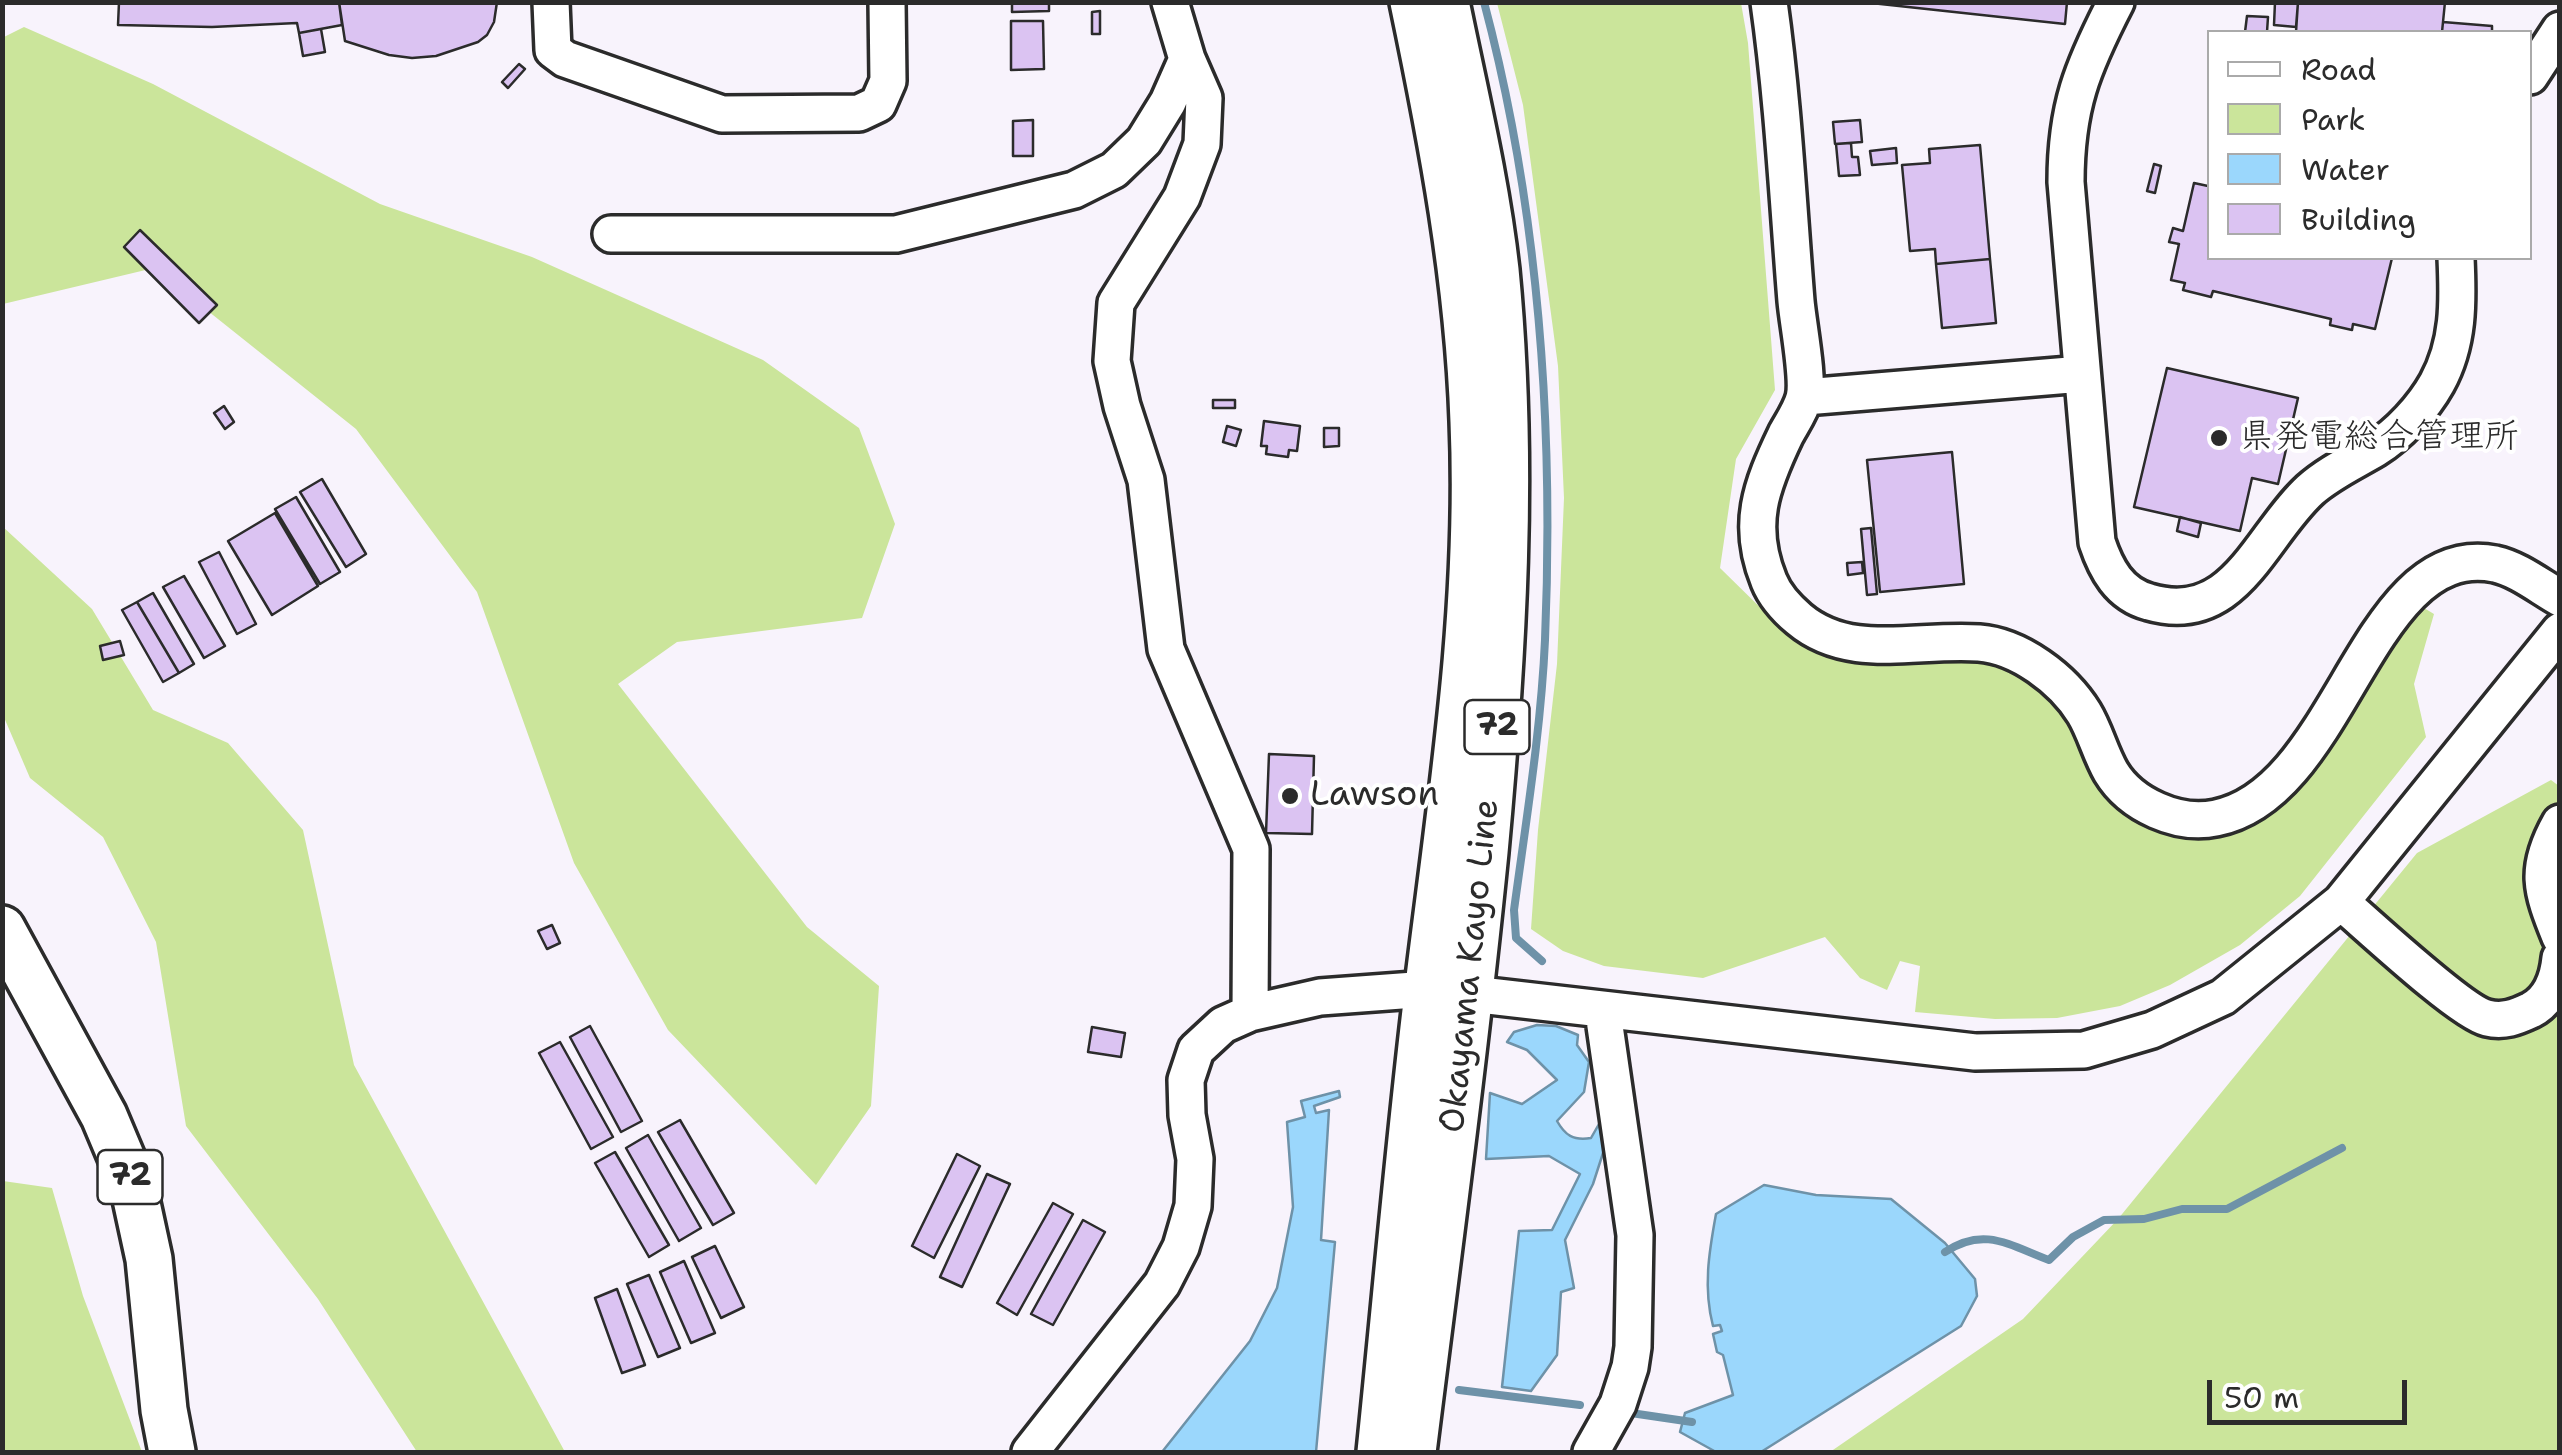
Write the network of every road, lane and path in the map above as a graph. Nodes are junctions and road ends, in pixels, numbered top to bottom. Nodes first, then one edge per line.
1 (550, 2) edge
2 (888, 2) edge
3 (1170, 2) edge
4 (1413, 2) edge
5 (1446, 2) edge
6 (1769, 2) edge
7 (2116, 2) edge
8 (2560, 30) edge
9 (1186, 59) junction
10 (2532, 73) edge
11 (612, 234) dead end
12 (2456, 260) edge
13 (2082, 374) junction
14 (1804, 397) junction
15 (2560, 598) edge
16 (2560, 630) edge
17 (2560, 823) edge
18 (2342, 902) junction
19 (2, 930) edge
20 (2560, 937) edge
21 (2560, 958) edge
22 (15, 982) edge
23 (1449, 992) junction
24 (1603, 1012) junction
25 (1250, 1013) junction
26 (172, 1452) edge
27 (1030, 1452) edge
28 (1380, 1452) edge
29 (1413, 1452) edge
30 (1591, 1452) edge

1 - 2 street
3 - 9 street
4 - 23 main road, Okayama Kayo Line / 72
5 - 23 main road, Okayama Kayo Line / 72
6 - 14 street
7 - 13 street
8 - 10 street
9 - 11 street
9 - 25 street
12 - 13 street
13 - 14 street
14 - 15 street
16 - 18 street
17 - 20 street
18 - 21 street
18 - 24 street
19 - 22 main road, 72
22 - 26 main road, 72
23 - 24 street
23 - 25 street
23 - 28 main road, Okayama Kayo Line / 72
23 - 29 main road, Okayama Kayo Line / 72
24 - 30 street
25 - 27 street

